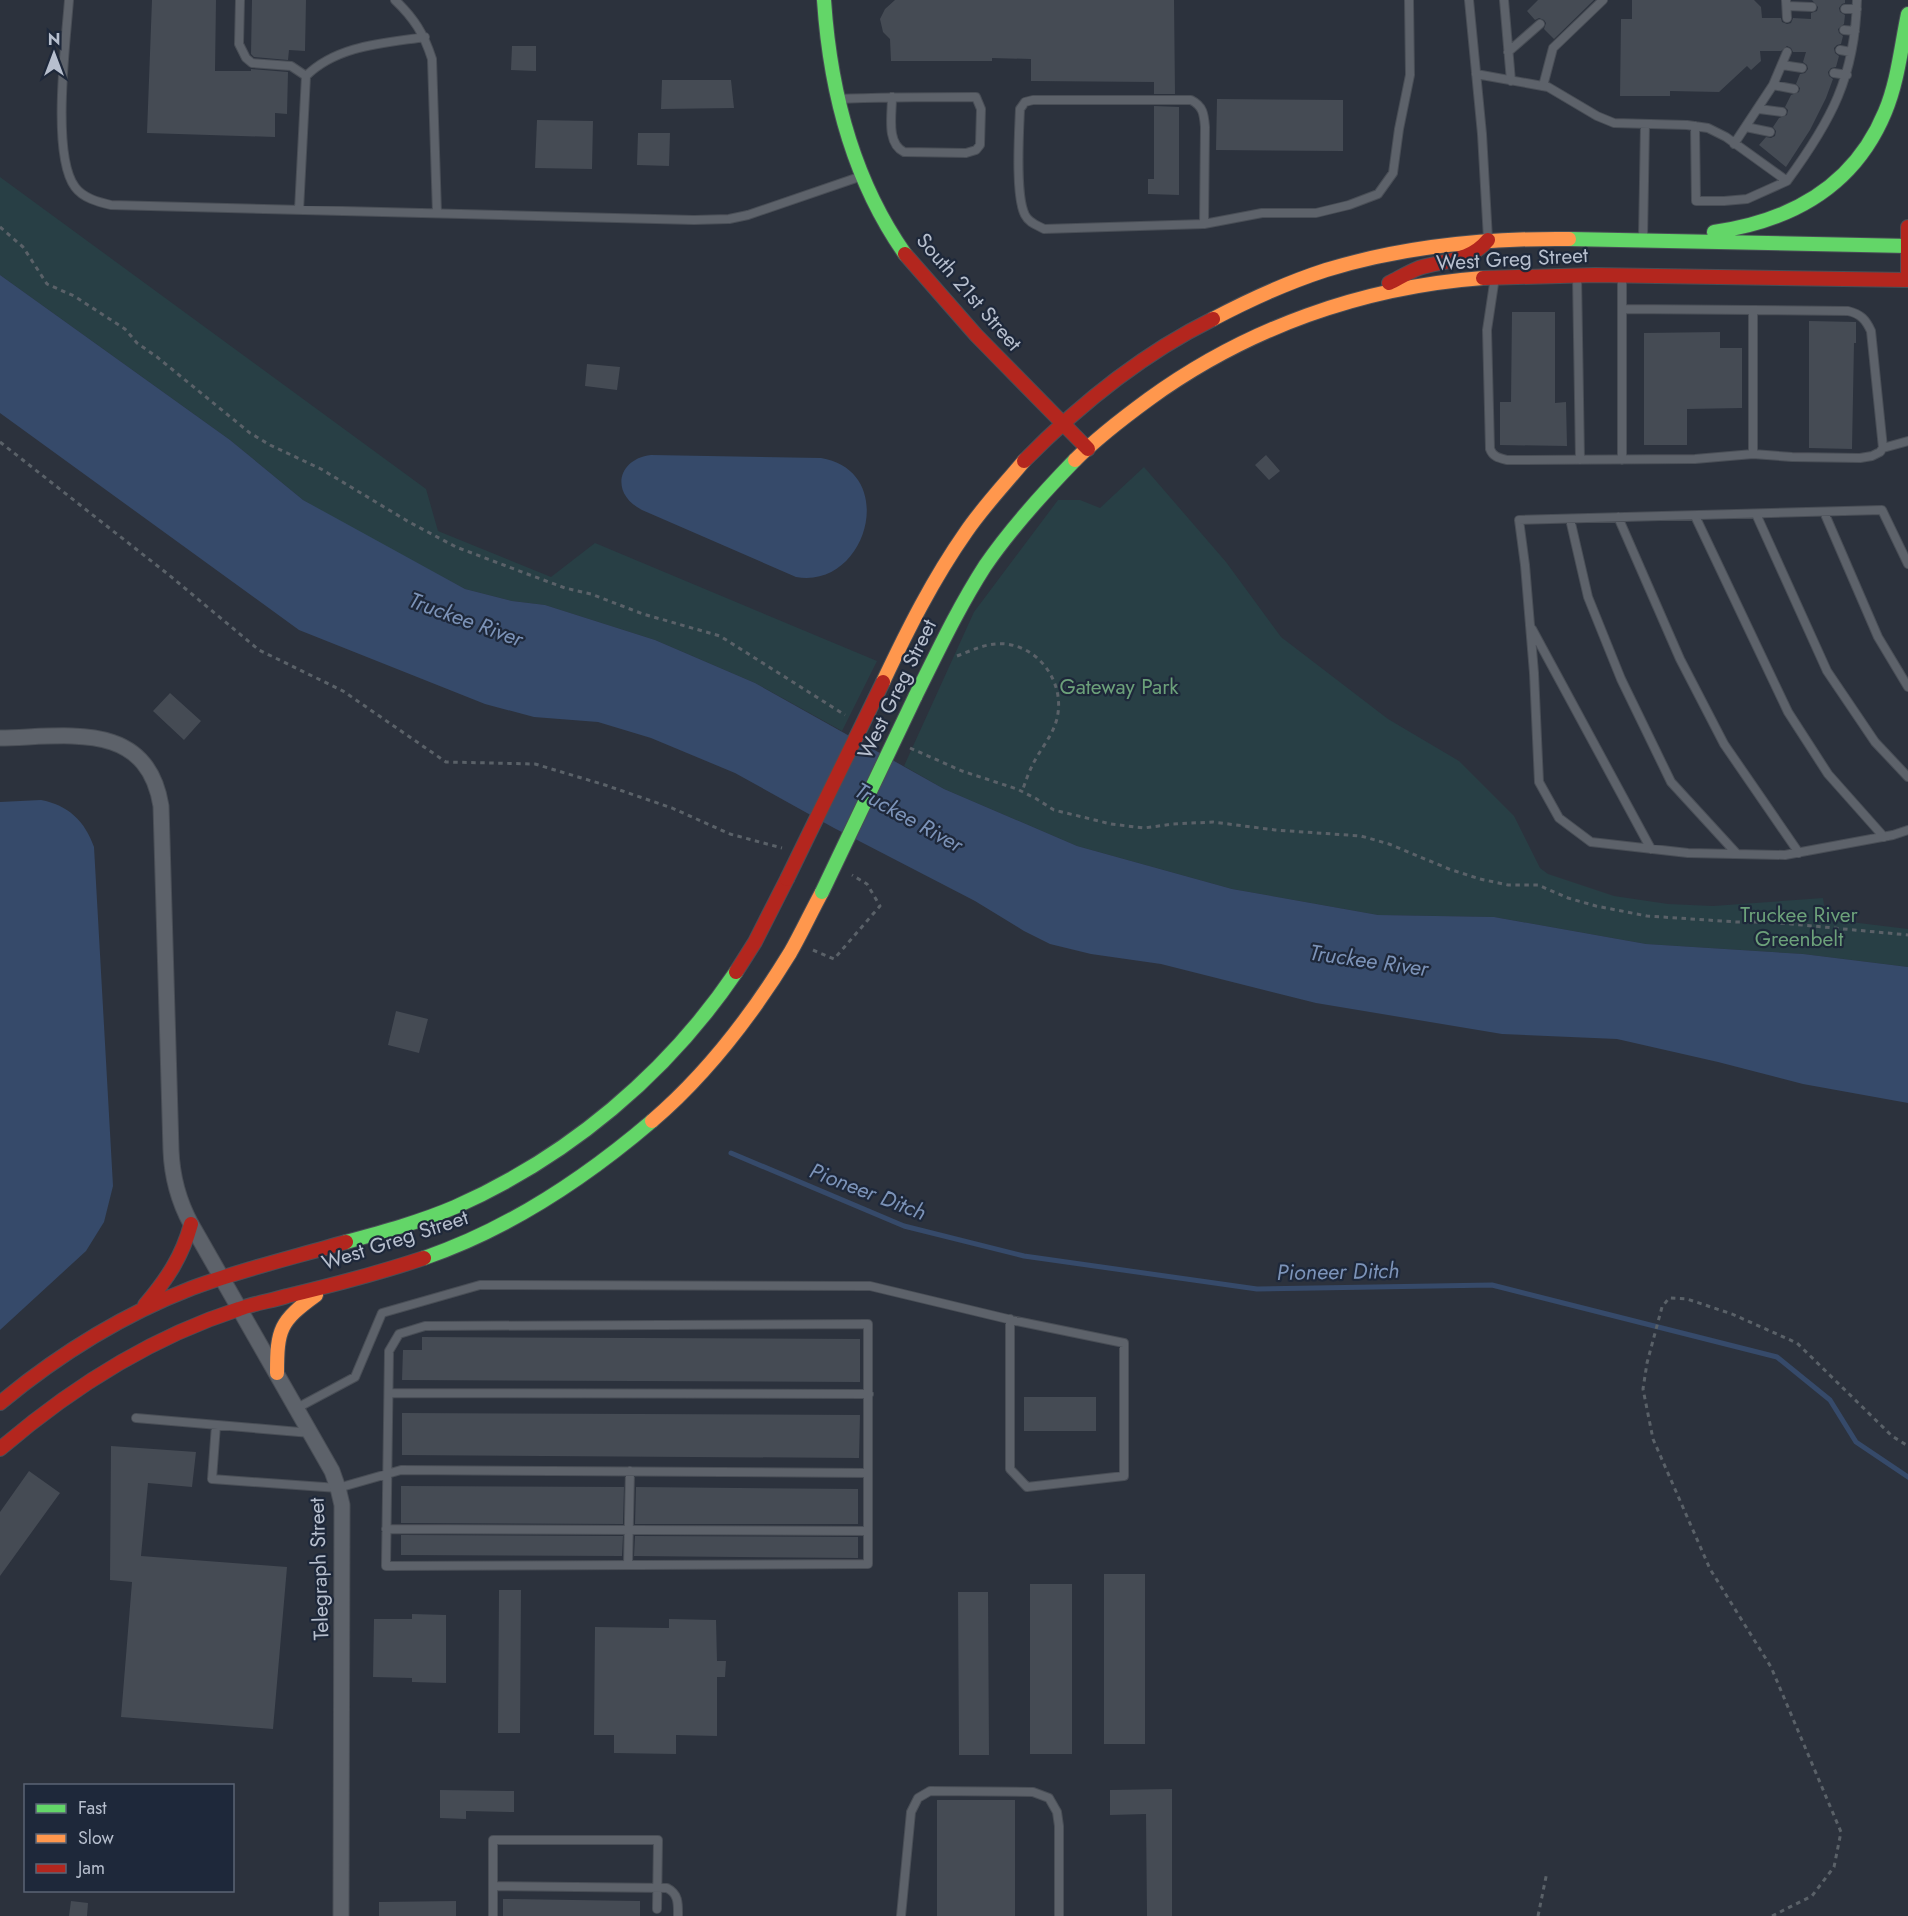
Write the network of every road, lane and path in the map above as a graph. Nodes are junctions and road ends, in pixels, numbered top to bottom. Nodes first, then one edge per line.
1 (69, 0) edge
2 (240, 0) edge
3 (395, 0) edge
4 (824, 0) edge
5 (1409, 0) edge
6 (1469, 0) edge
7 (1504, 0) edge
8 (1603, 0) edge
9 (1857, 0) edge
10 (1787, 3) edge
11 (1812, 7) dead end
12 (1845, 9) dead end
13 (1857, 9) junction
14 (1908, 14) edge
15 (1787, 18) dead end
16 (1540, 24) dead end
17 (1844, 30) dead end
18 (1855, 31) junction
19 (425, 37) junction
20 (1840, 50) dead end
21 (1508, 52) junction
22 (1787, 52) dead end
23 (1851, 52) junction
24 (1782, 65) junction
25 (1802, 68) dead end
26 (1476, 74) junction
27 (1834, 74) dead end
28 (1846, 75) junction
29 (306, 76) junction
30 (1511, 81) junction
31 (1542, 86) junction
32 (1773, 86) junction
33 (1794, 89) dead end
34 (1827, 95) dead end
35 (892, 97) junction
36 (1838, 97) junction
37 (837, 99) junction
38 (1759, 109) junction
39 (1782, 112) dead end
40 (1818, 117) dead end
41 (1829, 117) junction
42 (1645, 124) junction
43 (1695, 126) junction
44 (1746, 127) junction
45 (1770, 132) dead end
46 (1805, 138) dead end
47 (1816, 141) junction
48 (1734, 144) junction
49 (864, 176) junction
50 (1787, 181) junction
51 (299, 210) junction
52 (437, 213) junction
53 (1204, 224) junction
54 (1908, 227) edge
55 (1488, 240) junction
56 (1643, 241) junction
57 (1908, 246) edge
58 (1577, 275) junction
59 (1496, 276) junction
60 (1622, 276) junction
61 (1908, 279) edge
62 (1353, 300) junction
63 (1622, 309) junction
64 (1753, 310) junction
65 (1062, 424) junction
66 (1908, 441) edge
67 (0, 442) edge
68 (1883, 448) junction
69 (1088, 449) junction
70 (1753, 454) junction
71 (1580, 460) junction
72 (1622, 460) junction
73 (1824, 512) junction
74 (1756, 514) junction
75 (1695, 516) junction
76 (1618, 517) junction
77 (1570, 519) junction
78 (1908, 564) edge
79 (1530, 625) junction
80 (953, 657) dead end
81 (1908, 687) edge
82 (0, 738) edge
83 (1908, 777) edge
84 (1022, 792) dead end
85 (1908, 830) edge
86 (1884, 837) junction
87 (759, 842) dead end
88 (1652, 849) junction
89 (1799, 853) junction
90 (1737, 854) junction
91 (191, 1224) junction
92 (221, 1277) junction
93 (331, 1284) junction
94 (239, 1309) junction
95 (141, 1311) junction
96 (1010, 1319) junction
97 (277, 1373) junction
98 (389, 1393) junction
99 (869, 1394) junction
100 (0, 1403) edge
101 (297, 1408) junction
102 (136, 1418) dead end
103 (216, 1425) junction
104 (310, 1433) junction
105 (1908, 1446) edge
106 (0, 1449) edge
107 (630, 1471) junction
108 (868, 1473) junction
109 (388, 1474) junction
110 (338, 1488) junction
111 (386, 1529) junction
112 (629, 1530) junction
113 (868, 1530) junction
114 (628, 1565) junction
115 (1546, 1872) dead end
116 (493, 1886) junction
117 (657, 1888) junction
118 (657, 1909) dead end
119 (341, 1916) edge
120 (493, 1916) edge
121 (678, 1916) edge
122 (901, 1916) edge
123 (1059, 1916) edge
124 (1538, 1916) edge
125 (1772, 1916) edge

1 - 51 lane
2 - 29 lane
3 - 19 lane
4 - 37 main road, South 21st Street
5 - 53 lane
6 - 26 lane
7 - 21 lane
8 - 31 lane
9 - 13 lane
10 - 11 lane
10 - 15 lane
12 - 13 lane
13 - 18 lane
14 - 56 main road
16 - 21 lane
17 - 18 lane
18 - 23 lane
19 - 29 lane
19 - 52 lane
20 - 23 lane
21 - 30 lane
22 - 24 lane
23 - 28 lane
24 - 25 lane
24 - 32 lane
26 - 30 lane
26 - 55 lane
27 - 28 lane
28 - 36 lane
29 - 51 lane
30 - 31 lane
31 - 42 lane
32 - 33 lane
32 - 38 lane
34 - 36 lane
35 - 35 lane
35 - 37 lane
36 - 41 lane
37 - 49 main road, South 21st Street
38 - 39 lane
38 - 44 lane
40 - 41 lane
41 - 47 lane
42 - 43 lane
42 - 56 lane
43 - 48 lane
43 - 50 lane
44 - 45 lane
44 - 48 lane
46 - 47 lane
47 - 50 lane
48 - 50 lane
49 - 52 lane
49 - 65 main road, South 21st Street
51 - 52 lane
53 - 53 lane
54 - 57 main road
55 - 56 main road, West Greg Street
55 - 62 main road
55 - 65 main road, West Greg Street
56 - 57 main road, West Greg Street
57 - 61 main road
58 - 59 main road, West Greg Street
58 - 60 main road, West Greg Street
58 - 71 lane
59 - 62 main road, West Greg Street
59 - 71 lane
60 - 61 main road, West Greg Street
60 - 63 lane
62 - 69 main road, West Greg Street
63 - 64 lane
63 - 72 lane
64 - 68 lane
64 - 70 lane
65 - 69 main road, South 21st Street
65 - 92 main road, West Greg Street, bridge
66 - 68 lane
67 - 87 path
68 - 70 lane
69 - 93 main road, West Greg Street, bridge
70 - 72 lane
71 - 72 lane
73 - 74 lane
73 - 78 lane
73 - 81 lane
74 - 75 lane
74 - 83 lane
75 - 76 lane
75 - 86 lane
76 - 77 lane
76 - 89 lane
77 - 79 lane
77 - 90 lane
79 - 88 lane
79 - 88 lane
80 - 84 path
82 - 91 street, Telegraph Street
85 - 86 lane
86 - 89 lane
88 - 90 lane
89 - 90 lane
91 - 92 street, Telegraph Street
91 - 95 main road
92 - 94 street, Telegraph Street
92 - 95 main road, West Greg Street
93 - 94 main road, West Greg Street
93 - 97 main road
94 - 97 street, Telegraph Street
94 - 106 main road, West Greg Street
95 - 100 main road, West Greg Street
96 - 96 lane
96 - 101 lane
97 - 101 street, Telegraph Street
98 - 99 lane
98 - 99 lane
98 - 109 lane
99 - 108 lane
101 - 104 street, Telegraph Street
102 - 103 lane
103 - 104 lane
103 - 110 lane
104 - 110 street, Telegraph Street
105 - 125 path
107 - 108 lane
107 - 109 lane
107 - 112 lane
108 - 113 lane
109 - 110 lane
109 - 111 lane
110 - 119 street, Telegraph Street
111 - 112 lane
111 - 114 lane
112 - 113 lane
112 - 114 lane
113 - 114 lane
115 - 124 path
116 - 117 lane
116 - 117 lane
116 - 120 lane
117 - 118 lane
117 - 121 lane
122 - 123 lane

